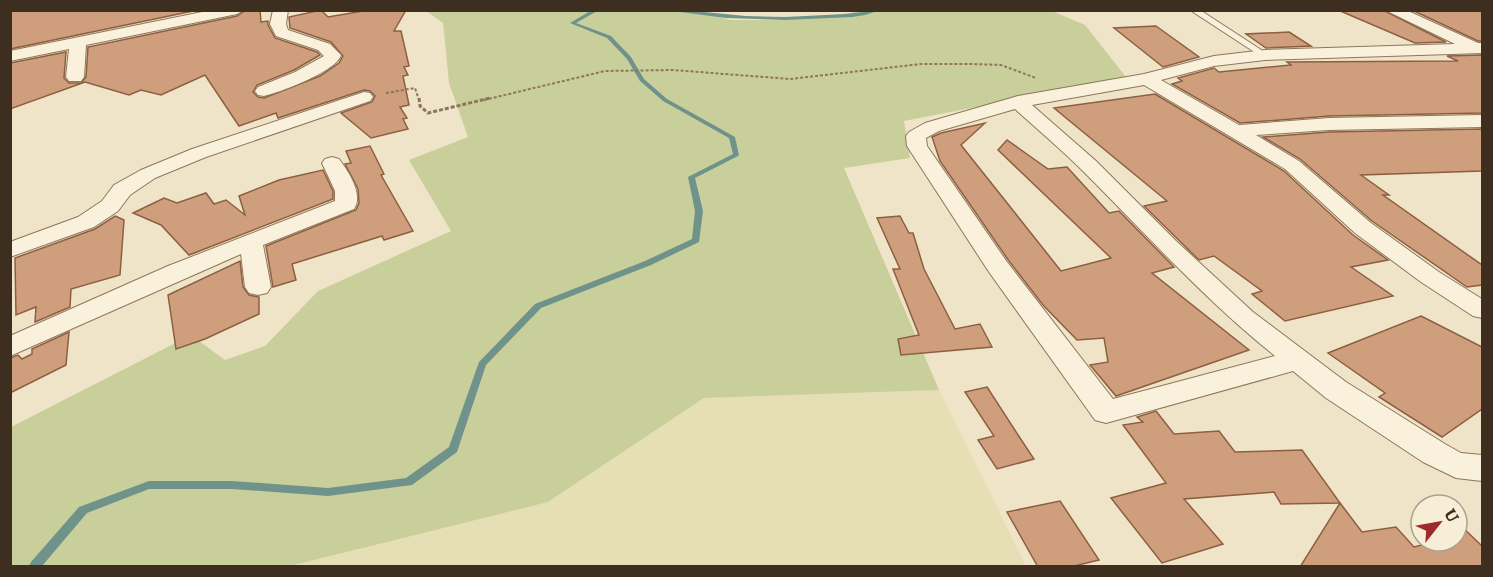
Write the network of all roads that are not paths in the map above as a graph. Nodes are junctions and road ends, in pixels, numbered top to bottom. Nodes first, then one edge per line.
1 (152, 10) edge
2 (281, 10) edge
3 (1194, 10) edge
4 (1392, 10) edge
5 (231, 11) edge
6 (153, 28) junction
7 (78, 44) junction
8 (1481, 48) edge
9 (1265, 55) junction
10 (10, 56) edge
11 (75, 77) dead end
12 (1147, 79) junction
13 (264, 91) dead end
14 (364, 97) road end
15 (1018, 102) junction
16 (1482, 121) edge
17 (1238, 131) junction
18 (332, 163) dead end
19 (251, 241) junction
20 (10, 250) edge
21 (258, 287) dead end
22 (1482, 310) edge
23 (10, 347) edge
24 (1298, 360) junction
25 (1482, 468) edge

1 - 6 street
2 - 13 street
3 - 9 lane
4 - 8 street
5 - 6 street
6 - 7 street
7 - 10 street
7 - 11 street
8 - 9 street
9 - 12 street
12 - 15 street
12 - 17 street
14 - 20 street
15 - 24 street
15 - 24 street
16 - 17 street
17 - 22 street
18 - 19 street
19 - 21 street
19 - 23 street
24 - 25 street

